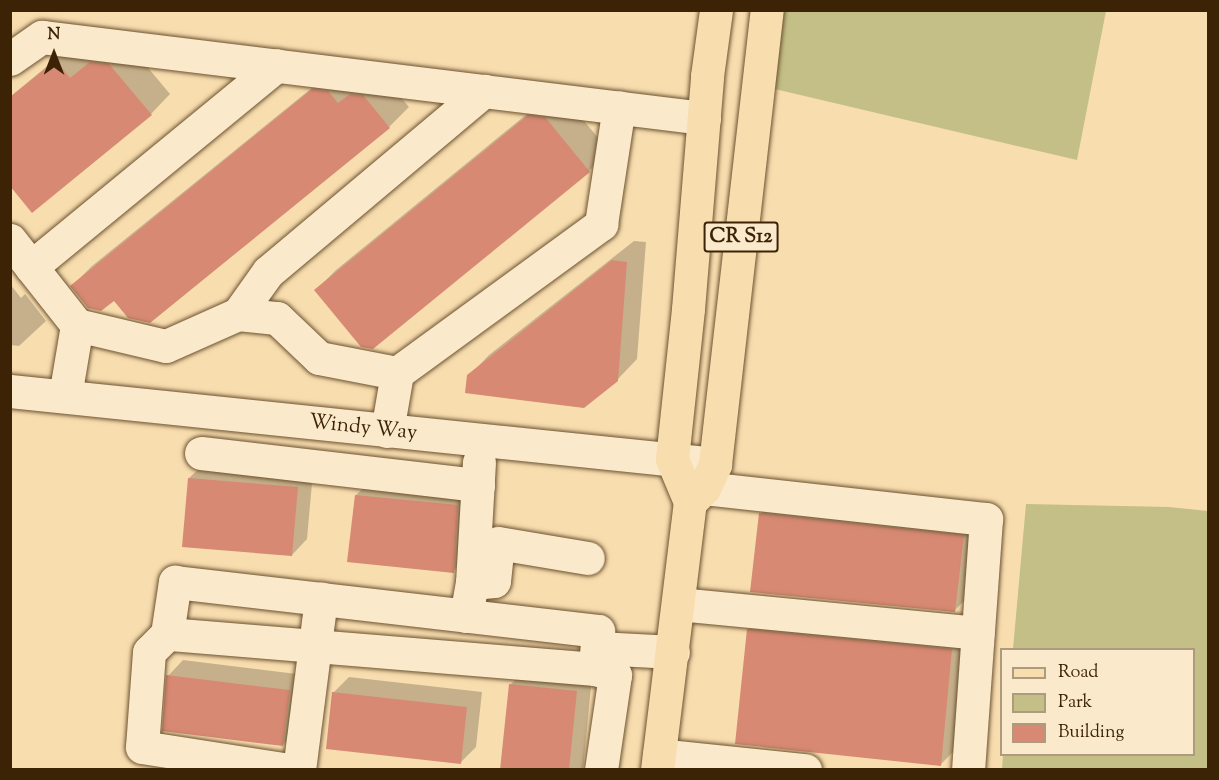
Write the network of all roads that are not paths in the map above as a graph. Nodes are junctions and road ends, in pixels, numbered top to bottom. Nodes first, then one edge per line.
1 (716, 10) edge
2 (767, 10) edge
3 (10, 59) edge
4 (277, 65) junction
5 (484, 91) junction
6 (619, 107) junction
7 (704, 118) junction
8 (10, 240) edge
9 (31, 267) junction
10 (238, 314) junction
11 (76, 325) junction
12 (397, 373) junction
13 (10, 391) edge
14 (65, 396) junction
15 (339, 426) junction
16 (387, 431) junction
17 (480, 441) junction
18 (201, 453) dead end
19 (672, 459) junction
20 (334, 468) junction
21 (703, 484) junction
22 (478, 485) junction
23 (588, 558) dead end
24 (472, 583) junction
25 (321, 598) junction
26 (678, 604) junction
27 (466, 616) junction
28 (978, 633) junction
29 (167, 634) junction
30 (315, 646) junction
31 (673, 652) junction
32 (597, 658) junction
33 (658, 762) edge
34 (289, 770) edge
35 (299, 770) edge
36 (601, 770) edge
37 (805, 770) edge
38 (968, 770) edge

1 - 7 main road, CR S12
2 - 21 main road, CR S12
3 - 4 street
4 - 5 street
4 - 9 street
5 - 6 street
5 - 10 street
6 - 7 street
6 - 12 street
7 - 19 main road, CR S12
8 - 9 street
9 - 11 street
10 - 11 street
10 - 12 street
11 - 14 street
12 - 16 street
13 - 14 street, Windy Way
14 - 15 street, Windy Way
15 - 16 street, Windy Way
15 - 20 street
16 - 17 street, Windy Way
17 - 19 street, Windy Way
17 - 22 street
18 - 20 street
19 - 21 main road, CR S12
20 - 22 street
21 - 26 main road, CR S12
21 - 28 street
22 - 24 street
23 - 24 street
24 - 27 street
25 - 27 street
25 - 29 street
25 - 30 street
26 - 28 street
26 - 31 main road, CR S12
27 - 32 street
28 - 38 street
29 - 30 street
29 - 34 street
30 - 32 street
30 - 35 street
31 - 32 street
31 - 33 main road, CR S12
32 - 36 street
33 - 37 street

